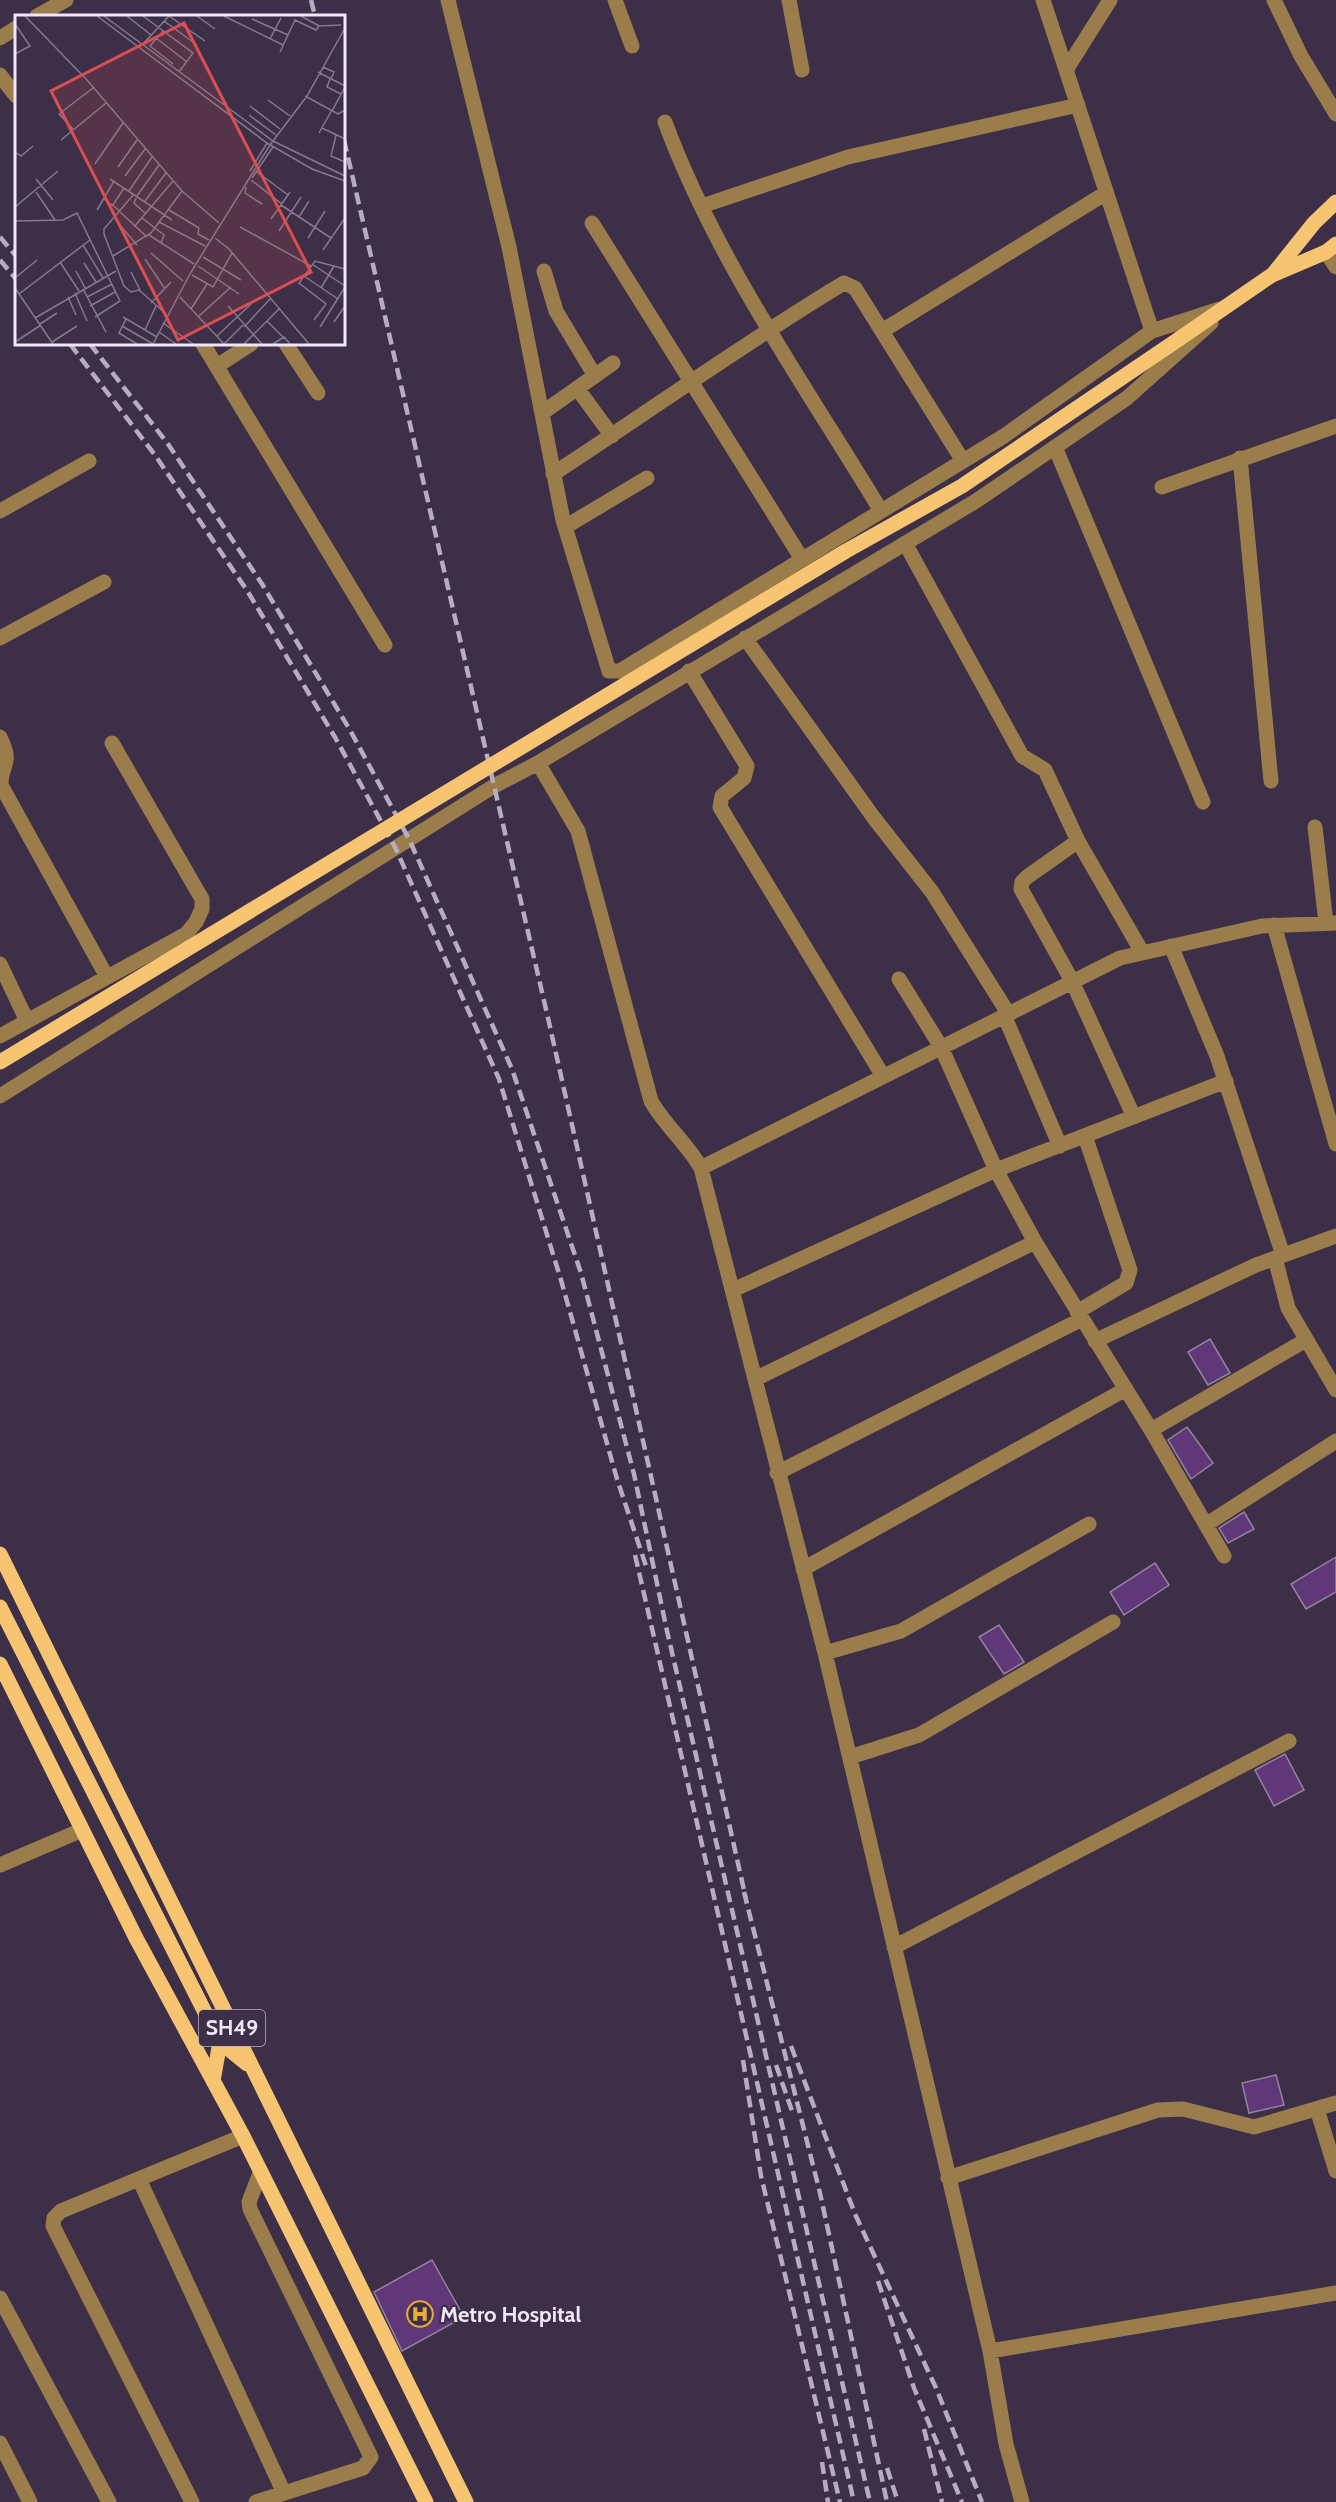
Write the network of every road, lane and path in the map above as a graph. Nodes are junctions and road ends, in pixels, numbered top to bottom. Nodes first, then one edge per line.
1 (66, 0) edge
2 (448, 0) edge
3 (615, 0) edge
4 (789, 0) edge
5 (1043, 0) edge
6 (1274, 0) edge
7 (1104, 4) edge
8 (39, 15) edge
9 (15, 29) edge
10 (0, 38) edge
11 (632, 46) dead end
12 (802, 70) dead end
13 (1066, 70) junction
14 (0, 75) edge
15 (15, 95) edge
16 (1078, 105) junction
17 (1336, 114) edge
18 (665, 122) dead end
19 (1107, 193) junction
20 (1336, 202) edge
21 (702, 206) junction
22 (592, 223) dead end
23 (1331, 248) edge
24 (1336, 267) edge
25 (544, 271) dead end
26 (1272, 275) junction
27 (1231, 305) junction
28 (770, 327) junction
29 (882, 331) junction
30 (1152, 331) junction
31 (204, 345) edge
32 (249, 345) edge
33 (287, 345) edge
34 (613, 363) dead end
35 (217, 366) junction
36 (595, 376) junction
37 (692, 383) junction
38 (577, 388) junction
39 (318, 393) dead end
40 (542, 413) junction
41 (1336, 426) edge
42 (612, 436) junction
43 (1055, 447) junction
44 (1240, 458) junction
45 (89, 461) dead end
46 (963, 461) junction
47 (554, 474) junction
48 (646, 477) dead end
49 (1162, 487) dead end
50 (0, 511) edge
51 (881, 511) junction
52 (565, 527) junction
53 (905, 543) junction
54 (802, 559) junction
55 (104, 582) dead end
56 (0, 638) edge
57 (745, 638) junction
58 (385, 645) dead end
59 (689, 671) junction
60 (0, 737) edge
61 (112, 743) dead end
62 (538, 764) junction
63 (1271, 781) dead end
64 (1203, 802) dead end
65 (1315, 827) dead end
66 (1078, 841) junction
67 (1331, 923) edge
68 (1274, 925) junction
69 (1171, 946) junction
70 (1142, 952) junction
71 (0, 964) edge
72 (107, 977) junction
73 (898, 979) dead end
74 (1072, 981) junction
75 (1006, 1014) junction
76 (27, 1021) junction
77 (0, 1036) edge
78 (941, 1047) junction
79 (0, 1062) edge
80 (883, 1076) junction
81 (1226, 1081) junction
82 (0, 1095) edge
83 (1134, 1117) junction
84 (1084, 1136) junction
85 (1336, 1144) edge
86 (1060, 1146) junction
87 (701, 1168) junction
88 (996, 1170) junction
89 (1336, 1236) edge
90 (1035, 1242) junction
91 (1279, 1257) junction
92 (733, 1290) junction
93 (1080, 1316) junction
94 (1306, 1340) junction
95 (1095, 1341) junction
96 (755, 1378) junction
97 (1126, 1389) junction
98 (1336, 1390) edge
99 (1151, 1430) junction
100 (1336, 1441) edge
101 (777, 1473) junction
102 (1089, 1524) dead end
103 (1207, 1524) junction
104 (0, 1554) edge
105 (1224, 1556) dead end
106 (803, 1569) junction
107 (0, 1607) edge
108 (1113, 1623) dead end
109 (825, 1653) junction
110 (0, 1664) edge
111 (1288, 1741) dead end
112 (850, 1757) junction
113 (82, 1830) junction
114 (0, 1865) edge
115 (894, 1947) junction
116 (220, 2042) junction
117 (251, 2068) junction
118 (213, 2080) junction
119 (1336, 2103) edge
120 (1317, 2109) junction
121 (243, 2136) junction
122 (1336, 2171) edge
123 (260, 2173) junction
124 (948, 2178) junction
125 (139, 2179) junction
126 (1336, 2293) edge
127 (0, 2298) edge
128 (990, 2351) junction
129 (0, 2444) edge
130 (284, 2493) junction
131 (422, 2500) edge
132 (30, 2502) edge
133 (109, 2502) edge
134 (192, 2502) edge
135 (256, 2502) edge
136 (466, 2502) edge
137 (1022, 2502) edge

1 - 8 street
2 - 40 street
3 - 11 street
4 - 12 street
5 - 13 street
6 - 17 street
7 - 13 street
9 - 10 street
13 - 16 street
14 - 15 street
16 - 19 street
16 - 21 street
18 - 21 street
19 - 29 street
19 - 30 street
20 - 26 main road
21 - 28 street
22 - 37 street
23 - 24 street
23 - 26 main road
25 - 36 street
26 - 27 main road
27 - 30 street
27 - 43 street
27 - 79 main road, bridge
28 - 29 street
28 - 37 street
28 - 51 street
29 - 46 street
30 - 46 street
31 - 35 street
32 - 35 street
33 - 39 street
34 - 36 street
35 - 58 street
36 - 38 street
37 - 42 street
37 - 54 street
38 - 40 street
38 - 42 street
40 - 47 street
41 - 44 street
42 - 47 street
43 - 53 street
43 - 64 street
44 - 49 street
44 - 63 street
45 - 50 street
46 - 51 street
47 - 52 street
48 - 52 street
51 - 54 street
52 - 54 street
53 - 57 street
53 - 66 street
55 - 56 street
57 - 59 street
57 - 75 street
59 - 62 street
59 - 80 street
60 - 72 street
61 - 72 street
62 - 82 street
62 - 87 street
65 - 67 street
66 - 70 street
66 - 74 street
67 - 68 street
68 - 69 street
68 - 85 street
69 - 70 street
69 - 81 street
70 - 74 street
71 - 76 street
72 - 76 street
73 - 78 street
74 - 75 street
74 - 83 street
75 - 78 street
75 - 86 street
76 - 77 street
78 - 80 street
78 - 88 street
80 - 87 street
81 - 83 street
81 - 91 street
83 - 84 street
84 - 86 street
84 - 93 street
86 - 88 street
87 - 92 street
88 - 90 street
88 - 92 street
89 - 91 street
90 - 93 street
90 - 96 street
91 - 94 street
91 - 95 street
92 - 96 street
93 - 95 street
93 - 101 street
94 - 98 street
94 - 99 street
95 - 97 street
96 - 101 street
97 - 99 street
97 - 106 street
99 - 103 street
100 - 103 street
101 - 106 street
102 - 109 street
103 - 105 street
104 - 117 main road, SH49
106 - 109 street
107 - 116 main road, SH49
108 - 112 street
109 - 112 street
110 - 113 main road, SH49
111 - 115 street
112 - 115 street
113 - 114 street
113 - 118 main road, SH49
115 - 124 street
116 - 117 main road
116 - 118 main road, SH49
117 - 136 main road, SH49
118 - 121 main road, SH49
119 - 120 street
120 - 122 street
120 - 124 street
121 - 123 main road, SH49
121 - 125 street
123 - 130 street
123 - 131 main road, SH49
124 - 128 street
125 - 130 street
125 - 134 street
126 - 128 street
127 - 133 street
128 - 137 street
129 - 132 street
130 - 135 street

